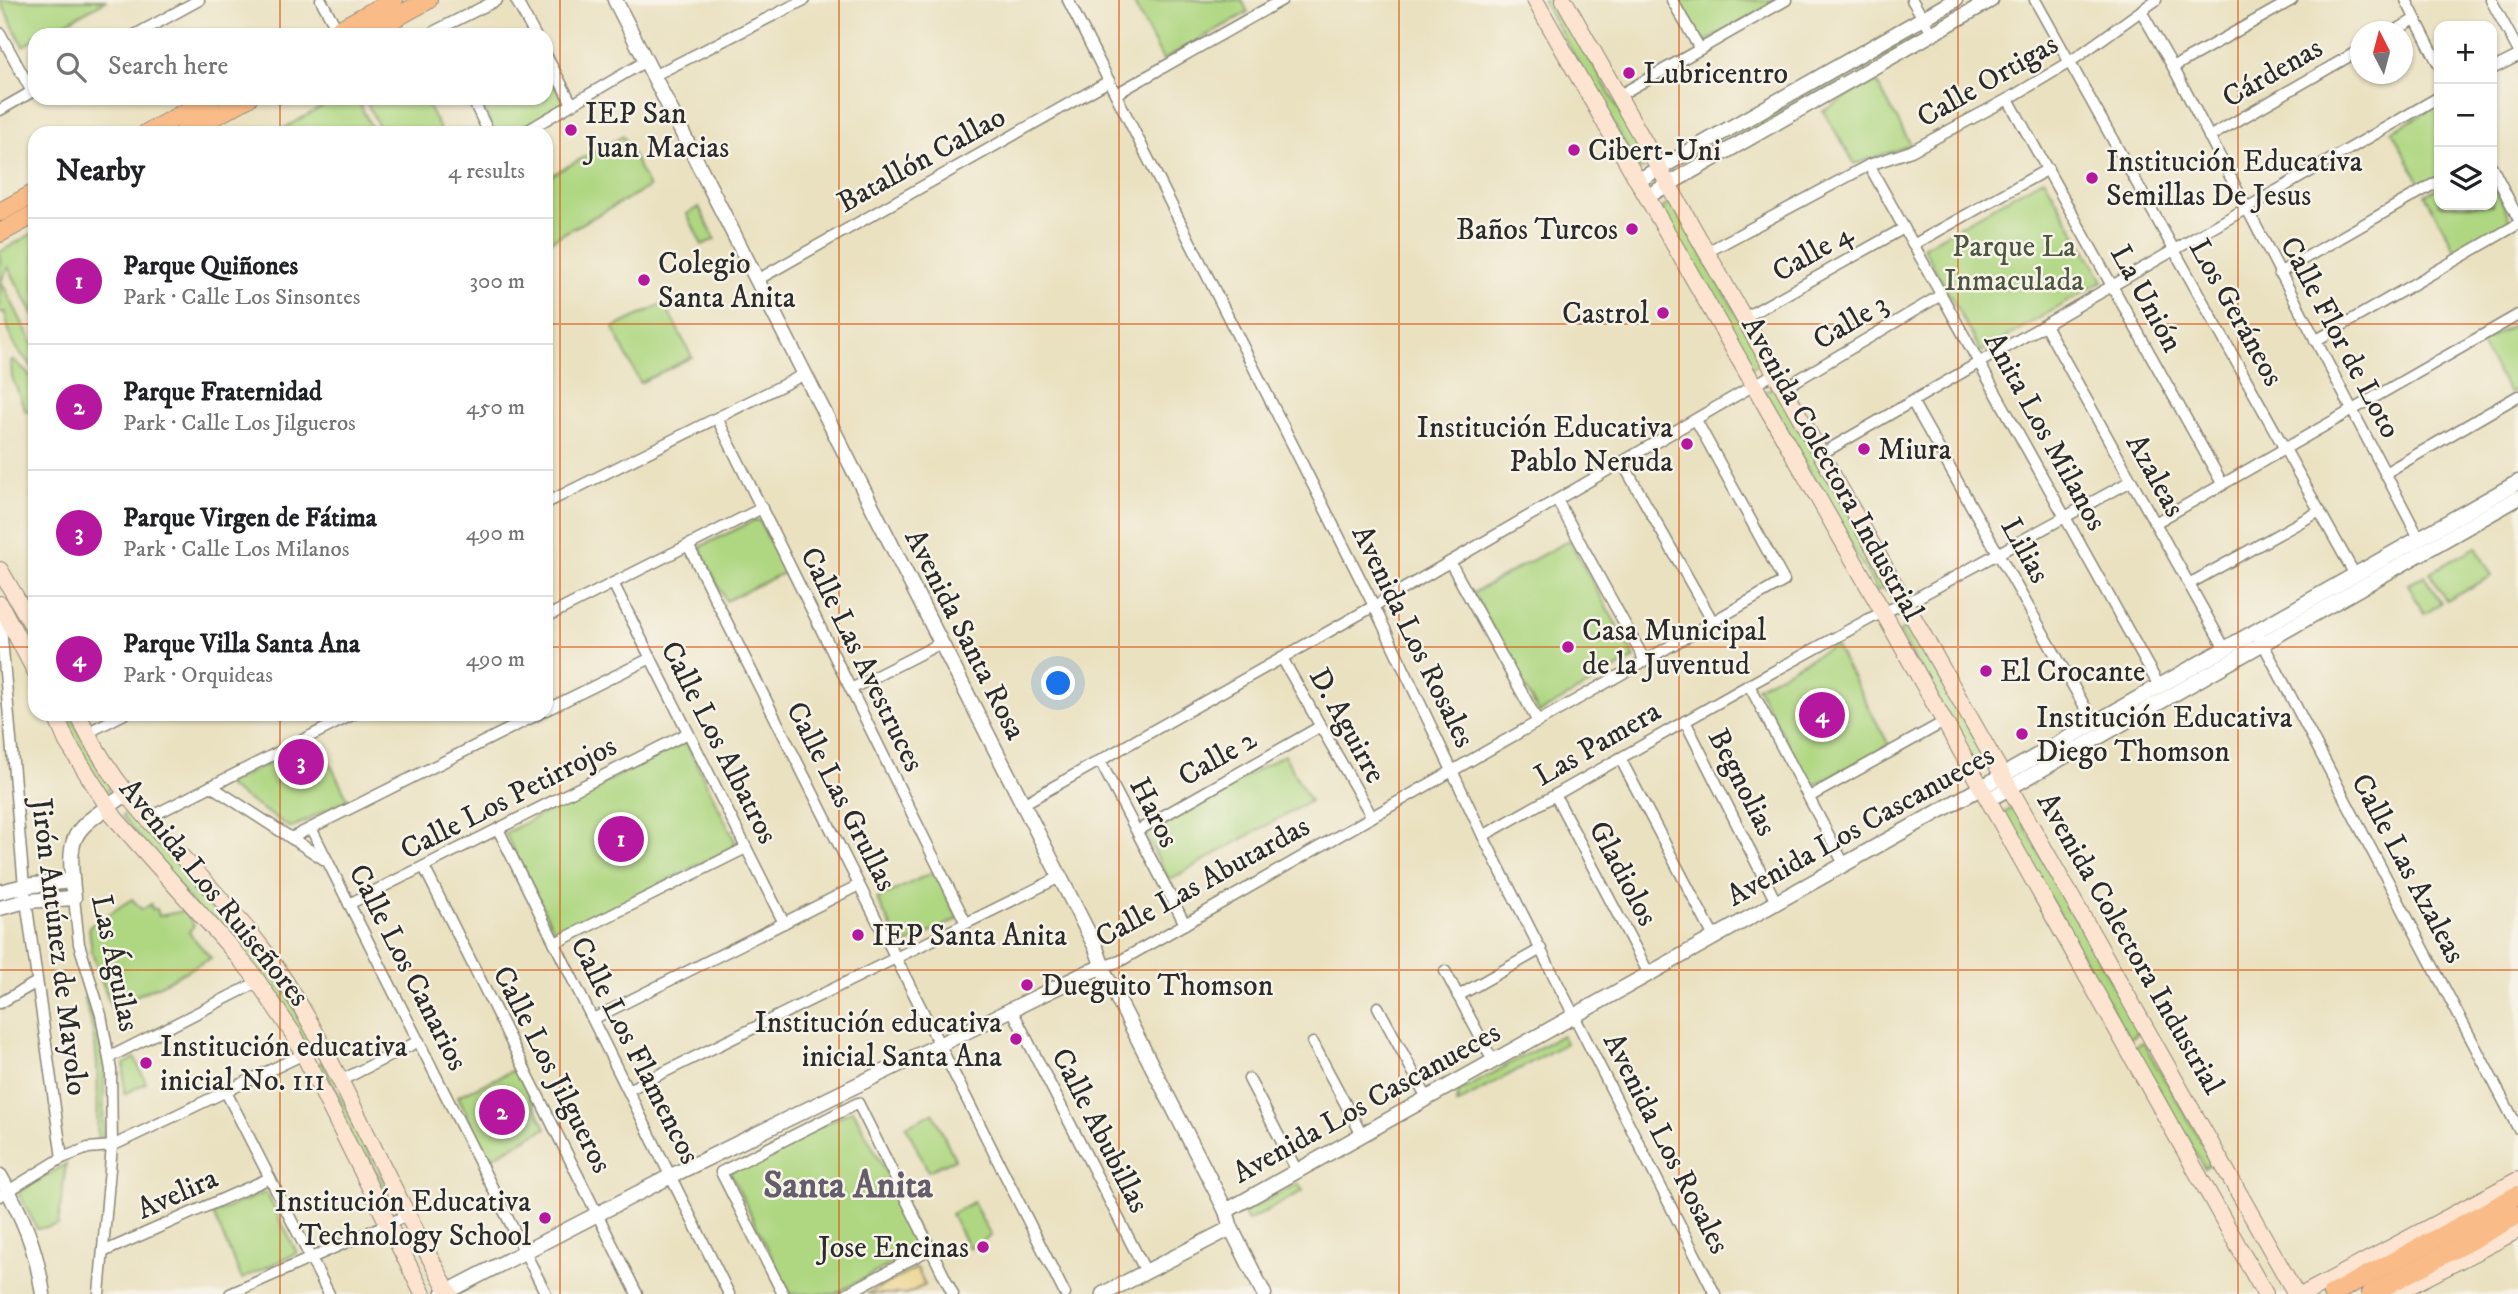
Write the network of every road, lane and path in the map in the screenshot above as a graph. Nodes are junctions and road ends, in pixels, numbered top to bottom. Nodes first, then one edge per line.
1 (199, 0) edge
2 (321, 0) edge
3 (394, 0) edge
4 (428, 0) edge
5 (496, 0) edge
6 (516, 0) edge
7 (804, 0) edge
8 (1282, 0) edge
9 (1535, 0) edge
10 (1564, 0) edge
11 (1672, 0) edge
12 (1786, 0) edge
13 (1912, 0) edge
14 (1955, 0) edge
15 (1991, 0) edge
16 (2035, 0) edge
17 (2156, 0) edge
18 (2292, 0) edge
19 (2406, 0) edge
20 (2491, 0) edge
21 (1072, 1) edge
22 (620, 2) edge
23 (2141, 11) junction
24 (1923, 18) junction
25 (2415, 19) junction
26 (2412, 21) edge
27 (148, 28) edge
28 (331, 28) edge
29 (342, 28) edge
30 (377, 28) edge
31 (441, 28) edge
32 (531, 28) edge
33 (0, 33) edge
34 (1932, 33) junction
35 (1700, 49) junction
36 (2518, 50) edge
37 (2434, 55) edge
38 (2350, 56) edge
39 (2518, 56) edge
40 (646, 61) junction
41 (2070, 62) junction
42 (2497, 66) edge
43 (2173, 67) junction
44 (553, 68) edge
45 (653, 76) junction
46 (1109, 81) junction
47 (28, 82) edge
48 (28, 94) edge
49 (1116, 94) junction
50 (1618, 96) junction
51 (2008, 99) junction
52 (2434, 100) edge
53 (572, 104) junction
54 (199, 105) edge
55 (235, 105) edge
56 (475, 105) edge
57 (0, 110) edge
58 (160, 126) edge
59 (197, 126) edge
60 (486, 126) edge
61 (535, 126) edge
62 (2209, 136) junction
63 (1869, 165) junction
64 (1659, 169) junction
65 (2048, 169) junction
66 (2497, 177) edge
67 (1639, 180) junction
68 (1668, 184) junction
69 (2434, 184) edge
70 (1648, 196) junction
71 (28, 197) edge
72 (2246, 209) junction
73 (0, 212) edge
74 (28, 218) edge
75 (2518, 218) edge
76 (2518, 224) edge
77 (1904, 228) junction
78 (0, 233) edge
79 (1913, 245) junction
80 (2175, 251) junction
81 (1707, 252) junction
82 (2280, 273) junction
83 (757, 280) junction
84 (2113, 287) junction
85 (1941, 295) junction
86 (2518, 315) edge
87 (1744, 318) junction
88 (2045, 325) junction
89 (2315, 341) junction
90 (1980, 364) junction
91 (1775, 373) junction
92 (805, 374) junction
93 (1755, 385) junction
94 (1784, 388) junction
95 (2518, 396) edge
96 (1913, 403) junction
97 (2352, 410) junction
98 (717, 418) junction
99 (1696, 420) junction
100 (2285, 449) junction
101 (1821, 454) junction
102 (1622, 462) junction
103 (2385, 473) junction
104 (2131, 481) junction
105 (2518, 482) edge
106 (2223, 485) junction
107 (2518, 498) edge
108 (553, 500) edge
109 (1557, 500) junction
110 (762, 508) junction
111 (2320, 512) junction
112 (2066, 516) junction
113 (2155, 523) junction
114 (2419, 538) junction
115 (688, 545) junction
116 (1999, 552) junction
117 (1450, 562) junction
118 (0, 570) edge
119 (2355, 575) junction
120 (613, 583) junction
121 (2189, 584) junction
122 (6, 595) edge
123 (1906, 603) junction
124 (0, 604) edge
125 (1374, 606) junction
126 (1883, 612) junction
127 (553, 613) edge
128 (0, 616) edge
129 (28, 622) edge
130 (1713, 622) junction
131 (2259, 637) junction
132 (941, 643) junction
133 (2225, 649) junction
134 (28, 658) edge
135 (651, 658) junction
136 (1282, 658) junction
137 (1644, 661) junction
138 (1749, 685) junction
139 (2159, 686) junction
140 (851, 689) junction
141 (4, 707) edge
142 (553, 707) edge
143 (58, 721) edge
144 (81, 721) edge
145 (110, 721) edge
146 (340, 721) edge
147 (525, 721) edge
148 (1685, 721) junction
149 (1538, 722) junction
150 (1944, 722) junction
151 (2094, 723) junction
152 (1321, 726) junction
153 (87, 733) junction
154 (688, 733) junction
155 (1620, 758) junction
156 (1100, 761) junction
157 (1452, 771) junction
158 (2007, 781) junction
159 (211, 786) junction
160 (126, 793) junction
161 (1984, 794) junction
162 (1555, 795) junction
163 (1809, 797) junction
164 (1023, 804) junction
165 (107, 808) junction
166 (1372, 817) junction
167 (146, 819) junction
168 (310, 828) junction
169 (498, 829) junction
170 (1137, 831) junction
171 (1483, 836) junction
172 (291, 838) junction
173 (746, 848) junction
174 (328, 862) junction
175 (1844, 864) junction
176 (424, 866) junction
177 (1060, 877) junction
178 (65, 881) junction
179 (859, 885) junction
180 (24, 886) junction
181 (0, 892) edge
182 (67, 898) junction
183 (26, 901) junction
184 (1776, 902) junction
185 (349, 904) junction
186 (0, 908) edge
187 (784, 923) junction
188 (966, 923) junction
189 (1185, 924) junction
190 (1714, 937) junction
191 (555, 943) junction
192 (1541, 949) junction
193 (895, 957) junction
194 (1102, 967) junction
195 (1445, 971) dead end
196 (1649, 974) junction
197 (37, 982) junction
198 (258, 982) junction
199 (1458, 996) junction
200 (0, 1003) edge
201 (1378, 1007) dead end
202 (1012, 1010) junction
203 (1575, 1015) junction
204 (593, 1019) junction
205 (2148, 1030) junction
206 (419, 1041) junction
207 (1313, 1043) dead end
208 (2123, 1043) junction
209 (940, 1046) junction
210 (304, 1054) junction
211 (110, 1057) junction
212 (1493, 1061) junction
213 (1250, 1079) dead end
214 (340, 1081) junction
215 (628, 1090) junction
216 (226, 1091) junction
217 (1427, 1098) junction
218 (2518, 1128) edge
219 (1362, 1135) junction
220 (112, 1146) junction
221 (62, 1158) junction
222 (2221, 1160) junction
223 (1297, 1171) junction
224 (2197, 1174) junction
225 (0, 1176) edge
226 (671, 1176) junction
227 (270, 1178) junction
228 (2518, 1180) edge
229 (4, 1193) edge
230 (2518, 1195) edge
231 (1226, 1211) junction
232 (598, 1213) junction
233 (2518, 1215) edge
234 (408, 1216) junction
235 (387, 1224) junction
236 (1231, 1228) junction
237 (2518, 1230) edge
238 (930, 1249) junction
239 (525, 1251) junction
240 (103, 1252) junction
241 (311, 1258) junction
242 (1146, 1272) junction
243 (234, 1293) edge
244 (447, 1293) edge
245 (43, 1294) edge
246 (99, 1294) edge
247 (329, 1294) edge
248 (423, 1294) edge
249 (546, 1294) edge
250 (637, 1294) edge
251 (729, 1294) edge
252 (783, 1294) edge
253 (846, 1294) edge
254 (953, 1294) edge
255 (1065, 1294) edge
256 (1103, 1294) edge
257 (1264, 1294) edge
258 (1715, 1294) edge
259 (2265, 1294) edge
260 (2296, 1294) edge
261 (2304, 1294) edge
262 (2332, 1294) edge
263 (2370, 1294) edge
264 (2394, 1294) edge

1 - 27 street
2 - 28 street
3 - 29 main road
4 - 30 main road
5 - 31 street
6 - 32 street
7 - 45 street
8 - 49 street
9 - 67 main road, Avenida Colectora Industrial
10 - 50 main road, Avenida Colectora Industrial
11 - 35 street
12 - 35 street
13 - 24 street
14 - 24 street
15 - 34 street
16 - 41 street, Los Geráneos
17 - 23 street, Calle Ortigas
18 - 43 street
19 - 25 street
20 - 36 street
21 - 46 street, Avenida Los Rosales
22 - 40 street, Avenida Santa Rosa
23 - 41 street, Calle Ortigas
23 - 43 street, Calle Flor de Loto
24 - 34 street
24 - 64 street
25 - 26 street
25 - 37 street
33 - 47 street
34 - 68 street
35 - 50 street
38 - 62 street, Cárdenas
39 - 42 street
40 - 45 street, Avenida Santa Rosa
40 - 53 street
41 - 51 street, Calle Ortigas
41 - 80 street, Los Geráneos
43 - 62 street, Calle Flor de Loto
44 - 53 street
45 - 83 street, Avenida Santa Rosa
46 - 49 street, Avenida Los Rosales
46 - 83 street, Batallón Callao
48 - 57 street
49 - 125 street, Avenida Los Rosales
50 - 64 main road, Avenida Colectora Industrial
51 - 63 street, Calle Ortigas
51 - 65 street, La Unión
52 - 72 street
53 - 61 street
54 - 58 main road
55 - 59 main road
56 - 60 street
62 - 72 street, Calle Flor de Loto
63 - 77 street, Anita Los Milanos
63 - 81 street, Calle Ortigas
64 - 67 street
64 - 68 main road, Avenida Colectora Industrial
65 - 79 street
65 - 84 street, La Unión
66 - 75 street
67 - 70 main road, Avenida Colectora Industrial
68 - 70 street
68 - 81 main road, Avenida Colectora Industrial
69 - 82 street
70 - 93 main road, Avenida Colectora Industrial
71 - 73 main road
72 - 80 street
72 - 82 street, Calle Flor de Loto
74 - 78 main road
76 - 89 street
77 - 79 street, Anita Los Milanos
77 - 87 street, Calle 4
79 - 85 street, Anita Los Milanos
80 - 84 street
80 - 100 street, Los Geráneos
81 - 87 main road, Avenida Colectora Industrial
82 - 89 street, Calle Flor de Loto
83 - 92 street, Avenida Santa Rosa
84 - 88 street
84 - 106 street, La Unión
85 - 90 street, Anita Los Milanos
85 - 94 street, Calle 3
86 - 97 street
87 - 91 main road, Avenida Colectora Industrial
88 - 90 street
88 - 104 street, Azaleas
89 - 97 street, Calle Flor de Loto
90 - 96 street
90 - 112 street, Anita Los Milanos
91 - 93 street
91 - 94 main road, Avenida Colectora Industrial
92 - 98 street
92 - 132 street, Avenida Santa Rosa
93 - 99 street
93 - 126 main road, Avenida Colectora Industrial
94 - 101 main road, Avenida Colectora Industrial
95 - 103 street
96 - 101 street
96 - 116 street, Lilias
97 - 100 street
97 - 103 street, Calle Flor de Loto
98 - 108 street
98 - 110 street, Calle Las Avestruces
99 - 102 street
99 - 130 street, Calle Las Abutardas
100 - 106 street
100 - 111 street, Los Geráneos
101 - 123 main road, Avenida Colectora Industrial
102 - 109 street
102 - 130 street
103 - 114 street, Calle Flor de Loto
104 - 112 street, Las Pamera
104 - 113 street, Azaleas
105 - 114 street, Avenida Los Cascanueces
106 - 113 street
107 - 131 street, Avenida Los Cascanueces
109 - 117 street
109 - 137 street
110 - 115 street
110 - 140 street, Calle Las Avestruces
111 - 119 street, Los Geráneos
111 - 121 street
112 - 116 street, Las Pamera
112 - 139 street, Anita Los Milanos
113 - 121 street, Azaleas
114 - 119 street, Avenida Los Cascanueces
115 - 120 street
115 - 179 street, Calle Las Grullas
116 - 123 street, Las Pamera
116 - 151 street, Lilias
117 - 125 street
117 - 149 street
118 - 122 main road
119 - 131 street, Avenida Los Cascanueces
120 - 127 street
120 - 135 street, Calle Los Albatros
121 - 133 street, Azaleas
122 - 129 main road
123 - 126 street, Las Pamera
123 - 158 main road, Avenida Colectora Industrial
124 - 134 main road
125 - 136 street
125 - 157 street, Avenida Los Rosales
126 - 138 street, Las Pamera
126 - 150 main road, Avenida Colectora Industrial
128 - 141 street, Jirón Antúnez de Mayolo
130 - 137 street, Calle Las Abutardas
131 - 133 street, Avenida Los Cascanueces
131 - 158 street, Avenida Los Cascanueces
131 - 218 street, Calle Las Azaleas
132 - 140 street
132 - 164 street, Avenida Santa Rosa
133 - 139 street, Avenida Los Cascanueces
135 - 142 street
135 - 154 street, Calle Los Albatros
136 - 152 street, D. Aguirre
136 - 156 street
137 - 149 street, Calle Las Abutardas
138 - 148 street, Las Pamera
138 - 163 street
139 - 151 street, Avenida Los Cascanueces
140 - 188 street, Calle Las Avestruces
141 - 180 street, Jirón Antúnez de Mayolo
143 - 165 main road, Avenida Los Ruiseñores
144 - 153 main road, Avenida Los Ruiseñores
145 - 153 street
146 - 159 street
147 - 168 street
148 - 155 street, Las Pamera
148 - 184 street, Begnolias
149 - 157 street, Calle Las Abutardas
150 - 161 main road, Avenida Colectora Industrial
150 - 163 street
151 - 158 street, Avenida Los Cascanueces
152 - 166 street, D. Aguirre
152 - 170 street, Calle 2
153 - 160 main road, Avenida Los Ruiseñores
154 - 169 street, Calle Los Petirrojos
154 - 173 street, Calle Los Albatros
155 - 162 street, Las Pamera
155 - 190 street
156 - 164 street
156 - 170 street, Haros
157 - 166 street, Calle Las Abutardas
157 - 171 street, Avenida Los Rosales
158 - 161 street, Avenida Los Cascanueces
158 - 205 main road, Avenida Colectora Industrial
159 - 167 street
159 - 172 street, Calle Los Canarios
160 - 165 street, Las Águilas
160 - 167 main road, Avenida Los Ruiseñores
161 - 175 street, Avenida Los Cascanueces
161 - 208 main road, Avenida Colectora Industrial
162 - 171 street, Las Pamera
162 - 196 street, Gladiolos
163 - 175 street
164 - 177 street, Avenida Santa Rosa
165 - 178 street, Las Águilas
165 - 198 main road, Avenida Los Ruiseñores
166 - 189 street, Calle Las Abutardas
167 - 214 main road, Avenida Los Ruiseñores
168 - 172 street
168 - 174 street
169 - 176 street, Calle Los Petirrojos
169 - 191 street, Calle Los Flamencos
170 - 189 street, Haros
171 - 192 street, Avenida Los Rosales
172 - 174 street, Calle Los Canarios
173 - 187 street, Calle Los Albatros
173 - 191 street
174 - 185 street, Calle Los Canarios
175 - 184 street, Avenida Los Cascanueces
176 - 185 street, Calle Los Petirrojos
176 - 232 street, Calle Los Jilgueros
177 - 188 street
177 - 194 street, Avenida Santa Rosa
178 - 180 street
178 - 182 street, Las Águilas
179 - 187 street
179 - 193 street, Calle Las Grullas
180 - 181 street
180 - 183 street, Jirón Antúnez de Mayolo
182 - 183 street
182 - 211 street, Las Águilas
183 - 186 street
183 - 197 street, Jirón Antúnez de Mayolo
184 - 190 street, Avenida Los Cascanueces
185 - 206 street, Calle Los Canarios
187 - 204 street
188 - 193 street
189 - 194 street, Calle Las Abutardas
190 - 196 street, Avenida Los Cascanueces
191 - 204 street, Calle Los Flamencos
192 - 199 street
192 - 203 street, Avenida Los Rosales
193 - 209 street, Calle Las Grullas
193 - 215 street
194 - 202 street, Calle Las Abutardas
194 - 231 street, Avenida Santa Rosa
195 - 199 street
196 - 203 street, Avenida Los Cascanueces
197 - 200 street
197 - 221 street, Jirón Antúnez de Mayolo
198 - 210 main road, Avenida Los Ruiseñores
198 - 211 street
199 - 212 street
201 - 217 street
202 - 209 street, Calle Las Abutardas
202 - 242 street, Calle Abubillas
203 - 212 street, Avenida Los Cascanueces
203 - 258 street, Avenida Los Rosales
204 - 215 street, Calle Los Flamencos
205 - 208 main road
205 - 222 main road, Avenida Colectora Industrial
206 - 214 street
206 - 239 street, Calle Los Canarios
207 - 219 street
208 - 224 main road, Avenida Colectora Industrial
209 - 226 street, Calle Las Abutardas
209 - 255 street, Calle Las Grullas
210 - 216 street
210 - 235 main road, Avenida Los Ruiseñores
211 - 220 street, Las Águilas
212 - 217 street, Avenida Los Cascanueces
213 - 223 street
214 - 234 main road, Avenida Los Ruiseñores
215 - 226 street, Calle Los Flamencos
216 - 220 street
216 - 227 street
217 - 219 street, Avenida Los Cascanueces
219 - 223 street, Avenida Los Cascanueces
220 - 221 street
220 - 240 street, Las Águilas
221 - 229 street
222 - 224 main road
222 - 260 main road, Avenida Colectora Industrial
223 - 231 street, Avenida Los Cascanueces
224 - 259 main road, Avenida Colectora Industrial
225 - 229 street
226 - 232 street, Calle Las Abutardas
226 - 251 street, Calle Los Flamencos
227 - 240 street, Avelira
227 - 241 street
228 - 261 main road
229 - 245 street
230 - 262 main road
231 - 236 street, Avenida Santa Rosa
232 - 239 street, Calle Las Abutardas
232 - 250 street, Calle Los Jilgueros
233 - 263 main road
234 - 235 street
234 - 244 main road, Avenida Los Ruiseñores
235 - 241 street
235 - 248 main road, Avenida Los Ruiseñores
236 - 242 street, Avenida Los Cascanueces
236 - 257 street, Avenida Santa Rosa
237 - 264 main road
238 - 252 street
238 - 253 street
238 - 254 street
239 - 244 street, Calle Las Abutardas
239 - 249 street, Calle Los Canarios
240 - 246 street, Las Águilas
241 - 243 street
241 - 247 street
242 - 256 street, Avenida Los Cascanueces

